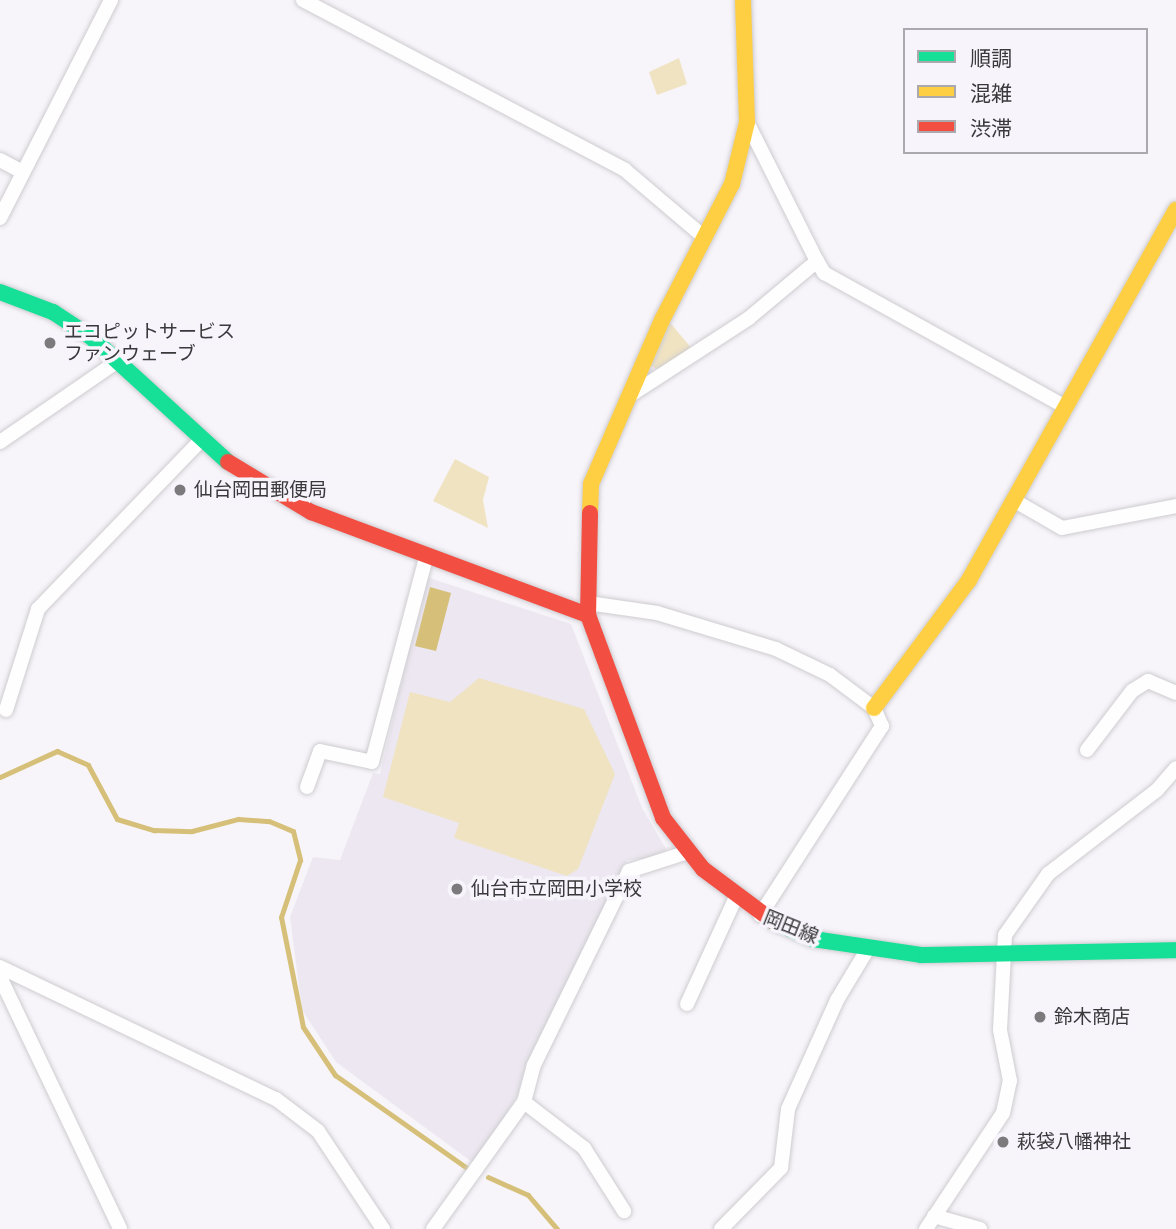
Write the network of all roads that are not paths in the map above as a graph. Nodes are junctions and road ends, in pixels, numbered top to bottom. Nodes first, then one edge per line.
1 (111, 0) edge
2 (303, 0) edge
3 (743, 0) edge
4 (747, 122) junction
5 (0, 160) edge
6 (21, 171) junction
7 (1176, 211) edge
8 (0, 218) edge
9 (704, 237) junction
10 (817, 261) junction
11 (0, 292) edge
12 (118, 361) junction
13 (629, 396) junction
14 (1064, 406) junction
15 (202, 439) junction
16 (0, 442) edge
17 (1015, 501) junction
18 (1176, 506) edge
19 (426, 557) junction
20 (588, 609) junction
21 (1176, 692) edge
22 (874, 708) junction
23 (6, 710) dead end
24 (1087, 750) dead end
25 (1176, 768) edge
26 (307, 787) dead end
27 (688, 852) junction
28 (735, 899) junction
29 (760, 915) junction
30 (867, 950) junction
31 (1176, 950) edge
32 (999, 954) junction
33 (0, 967) edge
34 (0, 977) edge
35 (687, 1004) dead end
36 (524, 1102) junction
37 (624, 1211) dead end
38 (934, 1216) junction
39 (120, 1229) edge
40 (383, 1229) edge
41 (433, 1229) edge
42 (721, 1229) edge
43 (926, 1229) edge
44 (980, 1229) edge

1 - 6 street
2 - 9 street
3 - 4 street
4 - 9 street
4 - 10 street
5 - 6 street
6 - 8 street
7 - 14 street
9 - 13 street
10 - 13 street
10 - 14 street
11 - 12 street
12 - 15 street
12 - 16 street
13 - 20 street
14 - 17 street
15 - 19 street
15 - 23 street
17 - 18 street
17 - 22 street
19 - 20 street
19 - 26 street
20 - 22 street
20 - 27 street, 岡田線
21 - 24 street
22 - 29 street
25 - 32 street
27 - 28 street, 岡田線
27 - 36 street
28 - 29 street, 岡田線
28 - 35 street
29 - 30 street, 岡田線
30 - 32 street, 岡田線
30 - 42 street
31 - 32 street, 岡田線
32 - 38 street
33 - 40 street
34 - 39 street
36 - 37 street
36 - 41 street
38 - 43 street
38 - 44 street

